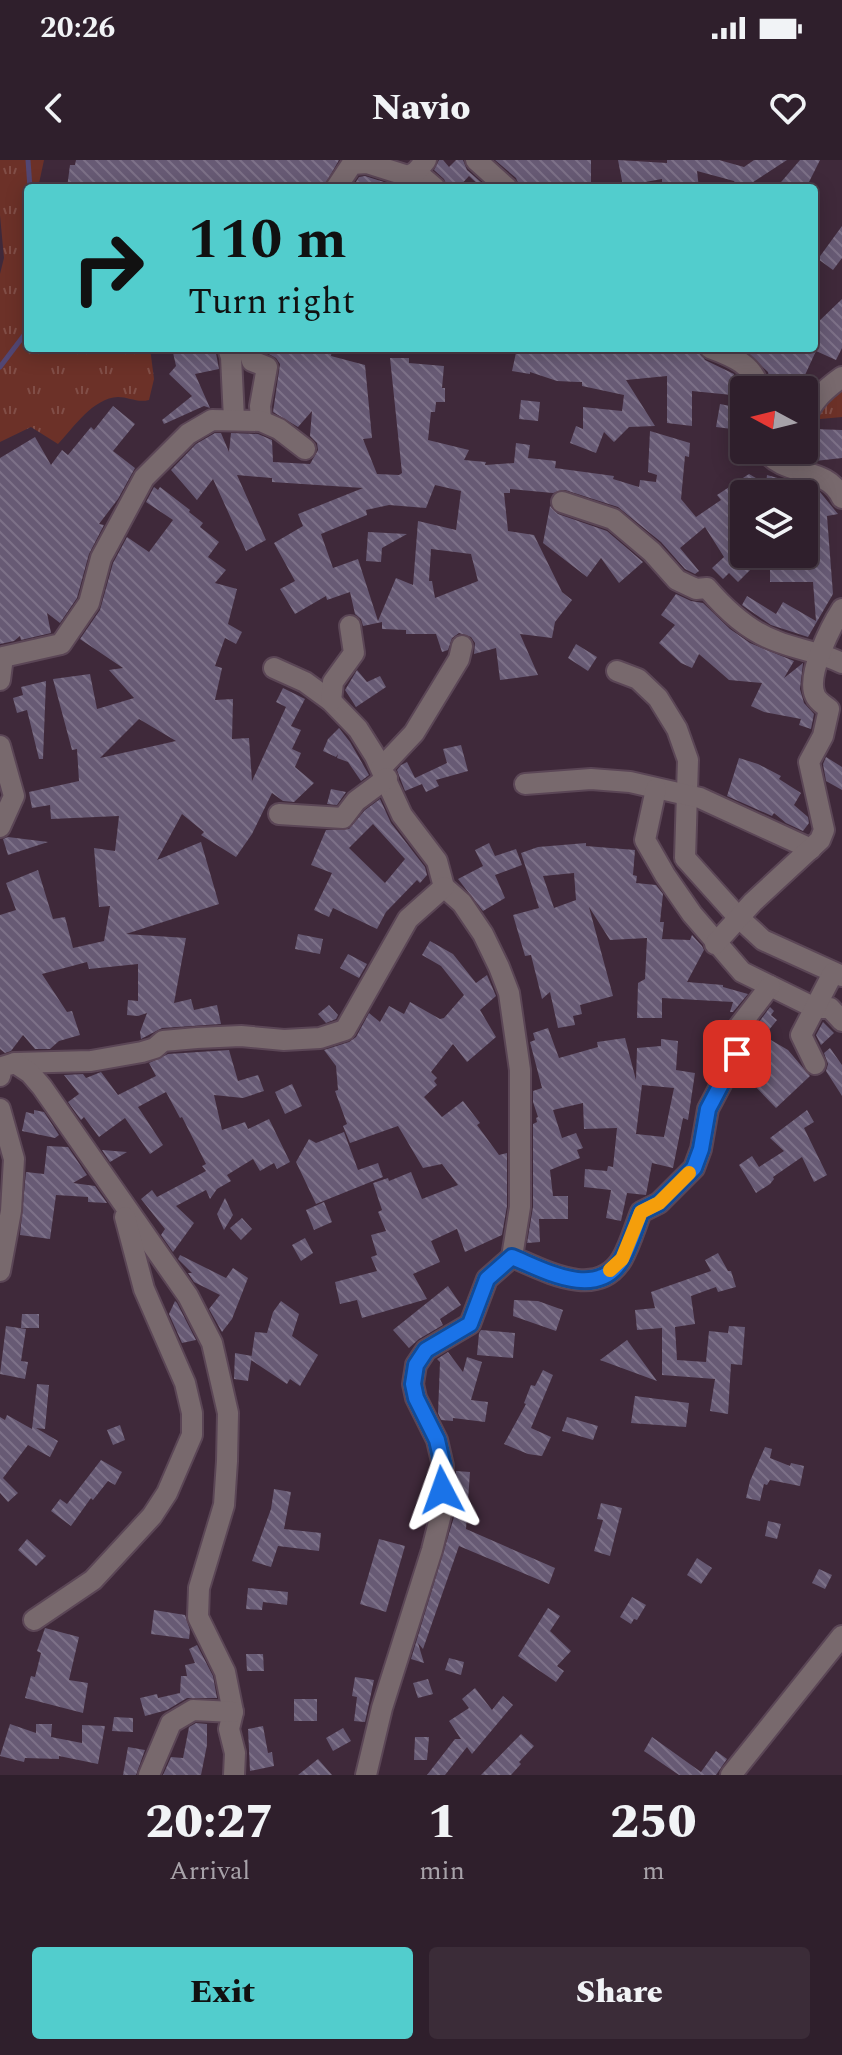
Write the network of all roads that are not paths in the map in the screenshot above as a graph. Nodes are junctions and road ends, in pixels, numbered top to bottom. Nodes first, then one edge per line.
1 (476, 160) edge
2 (352, 162) edge
3 (421, 166) edge
4 (338, 184) edge
5 (432, 184) edge
6 (503, 184) edge
7 (229, 352) edge
8 (249, 352) edge
9 (721, 352) edge
10 (754, 376) edge
11 (842, 377) edge
12 (818, 398) edge
13 (234, 419) junction
14 (261, 421) junction
15 (305, 449) dead end
16 (783, 464) edge
17 (802, 464) edge
18 (802, 472) junction
19 (842, 498) edge
20 (562, 502) dead end
21 (842, 609) edge
22 (350, 626) dead end
23 (462, 646) dead end
24 (820, 653) junction
25 (842, 663) edge
26 (274, 668) dead end
27 (617, 671) dead end
28 (0, 680) edge
29 (331, 701) junction
30 (0, 746) edge
31 (384, 773) junction
32 (525, 784) dead end
33 (656, 789) junction
34 (686, 797) junction
35 (279, 814) dead end
36 (0, 827) edge
37 (842, 843) edge
38 (816, 844) junction
39 (444, 887) junction
40 (738, 917) junction
41 (715, 944) junction
42 (838, 975) edge
43 (770, 986) junction
44 (815, 1008) junction
45 (842, 1021) edge
46 (815, 1064) dead end
47 (8, 1070) edge
48 (0, 1109) edge
49 (120, 1202) junction
50 (512, 1257) junction
51 (0, 1271) edge
52 (34, 1620) dead end
53 (842, 1636) edge
54 (233, 1712) junction
55 (149, 1775) edge
56 (234, 1775) edge
57 (366, 1775) edge
58 (731, 1775) edge

1 - 6 street
2 - 3 street
2 - 4 street
3 - 5 street
7 - 13 street
8 - 14 street
9 - 10 street
11 - 12 street
13 - 14 street
13 - 28 street
14 - 15 street
16 - 18 street
17 - 18 street
18 - 19 street
20 - 24 street
21 - 24 street
22 - 29 street
23 - 31 street
24 - 25 street
24 - 38 street
26 - 29 street
27 - 34 street
29 - 31 street
30 - 36 street
31 - 35 street
31 - 39 street
32 - 33 street
33 - 34 street
33 - 41 street
34 - 38 street
34 - 40 street
37 - 38 street
38 - 40 street
39 - 47 street
39 - 50 street
40 - 41 street
40 - 42 street
41 - 43 street
42 - 44 street
43 - 44 street
43 - 50 street
44 - 45 street
44 - 46 street
47 - 49 street
48 - 51 street
49 - 52 street
49 - 54 street
50 - 57 street
53 - 58 street
54 - 55 street
54 - 56 street

